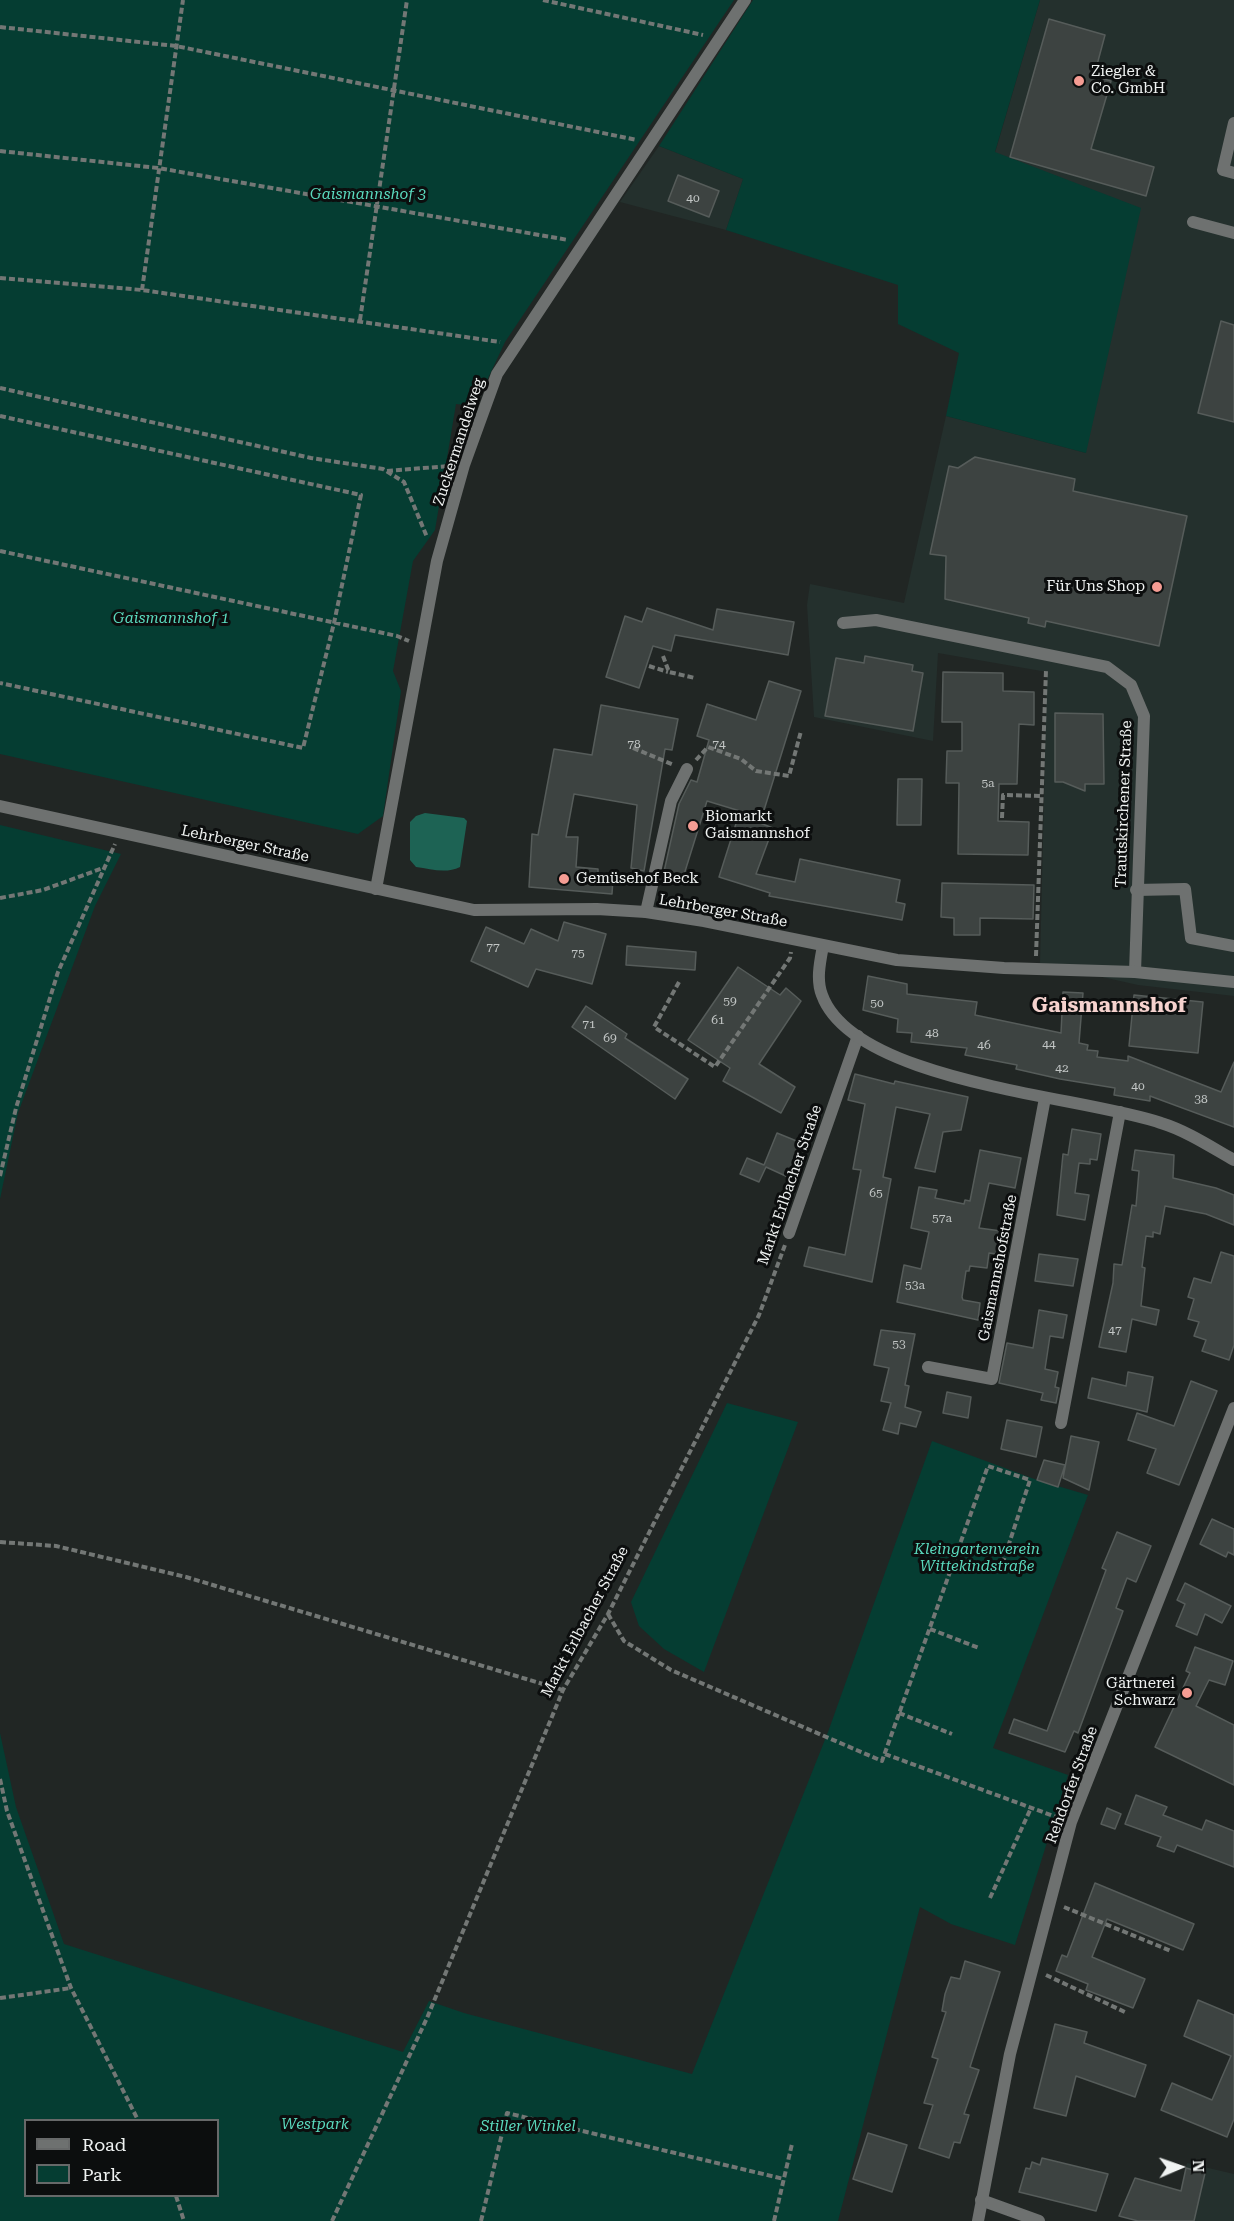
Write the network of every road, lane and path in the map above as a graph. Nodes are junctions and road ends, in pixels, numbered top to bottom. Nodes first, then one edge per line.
1 (183, 0) edge
2 (407, 0) edge
3 (543, 0) edge
4 (745, 0) edge
5 (0, 27) edge
6 (720, 39) junction
7 (176, 46) junction
8 (395, 90) junction
9 (1234, 123) edge
10 (651, 146) junction
11 (0, 151) edge
12 (158, 168) junction
13 (1234, 173) edge
14 (377, 205) junction
15 (1193, 222) dead end
16 (1234, 233) edge
17 (580, 245) junction
18 (0, 278) edge
19 (142, 290) junction
20 (360, 320) junction
21 (515, 346) junction
22 (0, 388) edge
23 (0, 416) edge
24 (464, 465) junction
25 (386, 471) junction
26 (0, 551) edge
27 (437, 561) junction
28 (334, 623) junction
29 (843, 623) dead end
30 (422, 646) junction
31 (1047, 653) junction
32 (663, 656) dead end
33 (650, 666) dead end
34 (669, 672) junction
35 (695, 678) dead end
36 (0, 683) edge
37 (801, 730) dead end
38 (633, 748) dead end
39 (687, 769) junction
40 (1041, 796) junction
41 (0, 806) edge
42 (1002, 818) dead end
43 (120, 832) junction
44 (104, 868) junction
45 (376, 889) junction
46 (1136, 890) junction
47 (0, 898) edge
48 (646, 912) junction
49 (793, 939) junction
50 (823, 946) junction
51 (1234, 946) edge
52 (1035, 969) junction
53 (1135, 972) junction
54 (679, 982) dead end
55 (1234, 982) edge
56 (858, 1036) junction
57 (1045, 1098) junction
58 (1120, 1112) junction
59 (1234, 1160) edge
60 (0, 1176) edge
61 (789, 1233) joint
62 (928, 1367) dead end
63 (1234, 1408) edge
64 (1061, 1423) dead end
65 (0, 1542) edge
66 (1002, 1565) dead end
67 (608, 1614) junction
68 (930, 1629) junction
69 (979, 1648) dead end
70 (563, 1690) junction
71 (899, 1713) junction
72 (952, 1734) dead end
73 (885, 1754) junction
74 (0, 1779) edge
75 (1031, 1808) junction
76 (1071, 1822) junction
77 (990, 1898) dead end
78 (1050, 1901) junction
79 (1171, 1951) dead end
80 (1032, 1969) junction
81 (71, 1988) junction
82 (0, 1998) edge
83 (1127, 2013) dead end
84 (137, 2119) edge
85 (792, 2144) dead end
86 (784, 2179) junction
87 (176, 2197) edge
88 (981, 2200) junction
89 (184, 2221) edge
90 (332, 2221) edge
91 (481, 2221) edge
92 (774, 2221) edge
93 (978, 2221) edge
94 (1039, 2221) edge

1 - 7 path
2 - 8 path
3 - 6 path
4 - 6 street, Zuckermandelweg
5 - 7 path
6 - 10 street, Zuckermandelweg
7 - 8 path
7 - 12 path
8 - 10 path
8 - 14 path
9 - 13 street
10 - 17 street, Zuckermandelweg
11 - 12 path
12 - 14 path
12 - 19 path
14 - 17 path
14 - 20 path
15 - 16 street
17 - 21 street, Zuckermandelweg
18 - 19 path
19 - 20 path
20 - 21 path
21 - 24 street, Zuckermandelweg
22 - 25 path
23 - 28 path
24 - 25 path
24 - 27 street, Zuckermandelweg
25 - 27 path
26 - 28 path
27 - 30 street, Zuckermandelweg
28 - 30 path
28 - 36 path
29 - 31 street, Trautskirchener Straße
30 - 45 street, Zuckermandelweg
31 - 40 path
31 - 46 street, Trautskirchener Straße
32 - 34 path
33 - 34 path
34 - 35 path
37 - 39 path
38 - 39 path
39 - 48 street
40 - 42 path
40 - 52 path
41 - 43 street, Lehrberger Straße
43 - 44 path
43 - 45 street, Lehrberger Straße
44 - 47 path
44 - 60 path
45 - 48 street, Lehrberger Straße
46 - 51 street
46 - 53 street, Trautskirchener Straße
48 - 49 street, Lehrberger Straße
49 - 50 street, Lehrberger Straße
49 - 54 path
50 - 52 street, Lehrberger Straße
50 - 56 street
52 - 53 street, Lehrberger Straße
53 - 55 street, Lehrberger Straße
56 - 57 street
56 - 61 street, Markt Erlbacher Straße
57 - 58 street
57 - 62 street, Gaismannshofstraße
58 - 59 street
58 - 64 street
61 - 67 path, Markt Erlbacher Straße
63 - 76 street, Rehdorfer Straße
65 - 70 path
66 - 68 path
67 - 70 path, Markt Erlbacher Straße
67 - 73 path
68 - 69 path
68 - 71 path
70 - 90 path, Markt Erlbacher Straße
71 - 72 path
71 - 73 path
73 - 75 path
74 - 81 path
75 - 76 path
75 - 77 path
76 - 78 street, Rehdorfer Straße
78 - 79 path
78 - 80 street, Rehdorfer Straße
80 - 83 path
80 - 88 street, Rehdorfer Straße
81 - 82 path
81 - 84 path
85 - 86 path
86 - 91 path
86 - 92 path
87 - 89 path
88 - 93 street, Rehdorfer Straße
88 - 94 street

